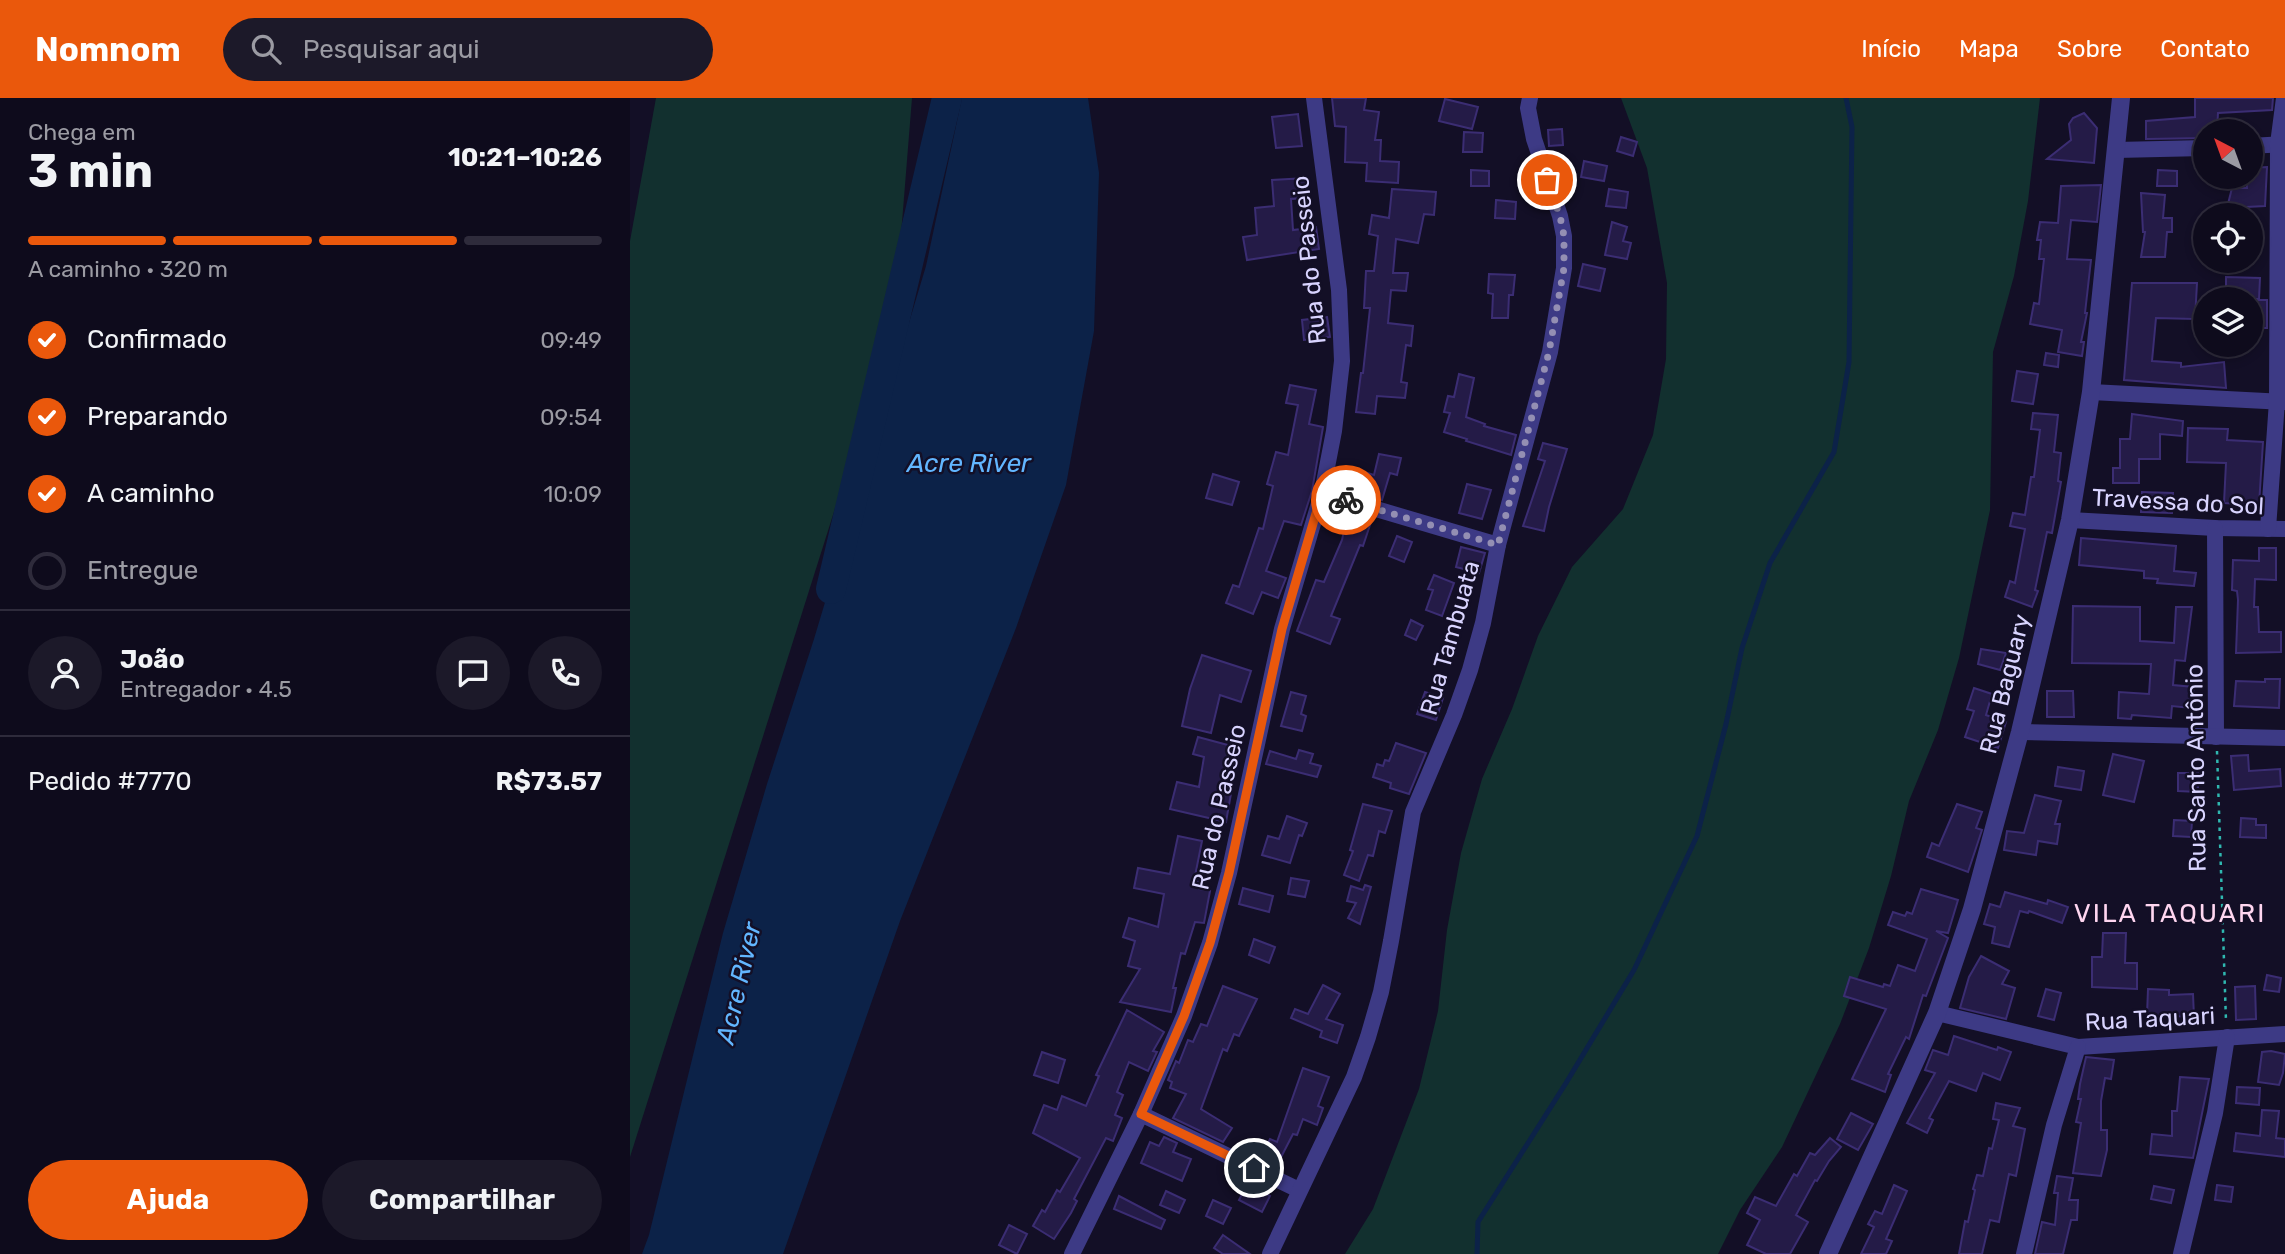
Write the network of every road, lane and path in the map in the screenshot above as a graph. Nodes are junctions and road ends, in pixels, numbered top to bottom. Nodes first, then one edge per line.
1 (1314, 98) edge
2 (1530, 98) edge
3 (2122, 98) edge
4 (2284, 98) edge
5 (2281, 144) edge
6 (2263, 145) edge
7 (2193, 148) edge
8 (2116, 150) junction
9 (2091, 391) junction
10 (2281, 402) edge
11 (1322, 493) junction
12 (2070, 520) junction
13 (2215, 528) junction
14 (2268, 529) junction
15 (2285, 529) edge
16 (1498, 545) junction
17 (2020, 732) junction
18 (2216, 737) junction
19 (2285, 738) edge
20 (1937, 1013) junction
21 (2285, 1034) edge
22 (2227, 1037) junction
23 (2078, 1047) junction
24 (1141, 1114) junction
25 (1299, 1190) junction
26 (1072, 1254) edge
27 (1270, 1254) edge
28 (1828, 1254) edge
29 (2024, 1254) edge
30 (2181, 1254) edge

1 - 11 street, Rua do Passeio
2 - 16 street, Rua Tambuata
3 - 8 street, Rua Baguary
4 - 5 street
5 - 6 street
5 - 10 street
7 - 8 street
8 - 9 street, Rua Baguary
9 - 10 street
9 - 12 street, Rua Baguary
10 - 14 street
11 - 16 street
11 - 24 street, Rua do Passeio
12 - 13 street, Travessa do Sol
12 - 17 street, Rua Baguary
13 - 14 street, Travessa do Sol
13 - 18 street, Rua Santo Antônio
14 - 15 street, Travessa do Sol
16 - 25 street, Rua Tambuata
17 - 18 street
17 - 20 street, Rua Baguary
18 - 19 street
18 - 22 path, Rua Santo Antônio
20 - 23 street, Rua Taquari
20 - 28 street, Rua Baguary
21 - 22 street, Rua Taquari
22 - 23 street, Rua Taquari
22 - 30 street
23 - 29 street
24 - 25 street
24 - 26 street, Rua do Passeio
25 - 27 street, Rua Tambuata

